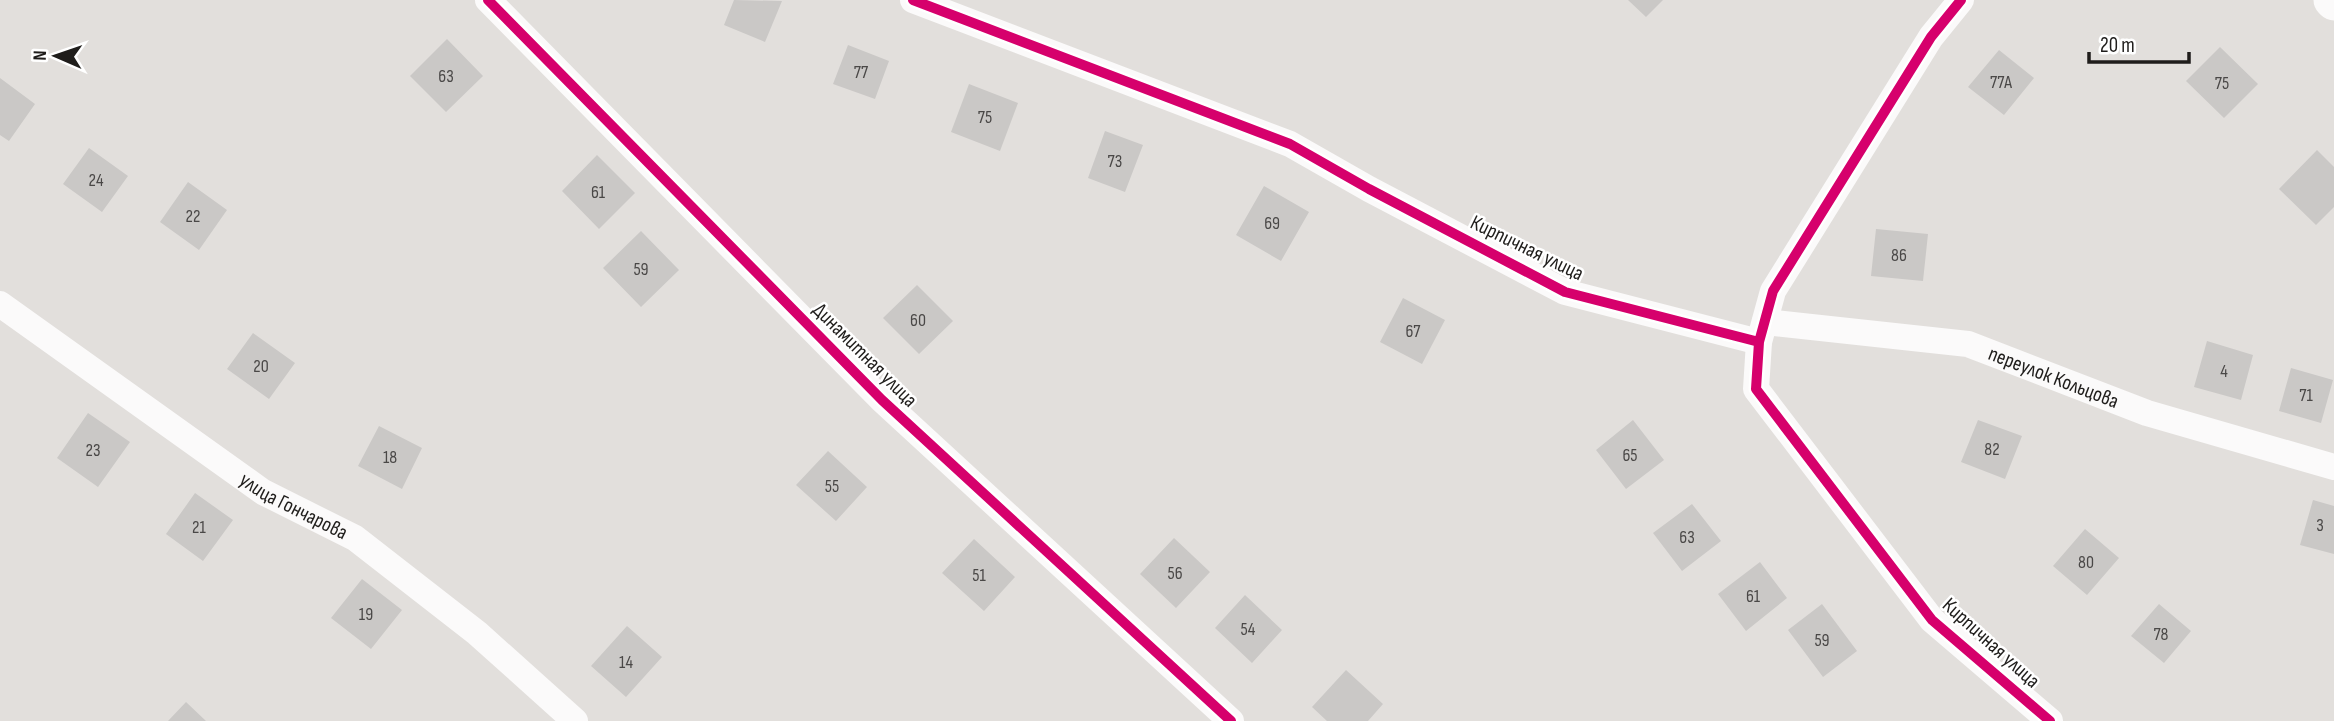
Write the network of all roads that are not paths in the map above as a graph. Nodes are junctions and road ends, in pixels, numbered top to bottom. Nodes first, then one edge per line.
1 (488, 0) edge
2 (913, 0) edge
3 (1961, 0) edge
4 (0, 304) edge
5 (1762, 332) junction
6 (2334, 467) edge
7 (575, 721) edge
8 (1231, 721) edge
9 (2050, 721) edge

1 - 8 street, Динамитная улица
2 - 5 street, Кирпичная улица
3 - 5 street
4 - 7 street, улица Гончарова
5 - 6 street, переулок Кольцова
5 - 9 street, Кирпичная улица

